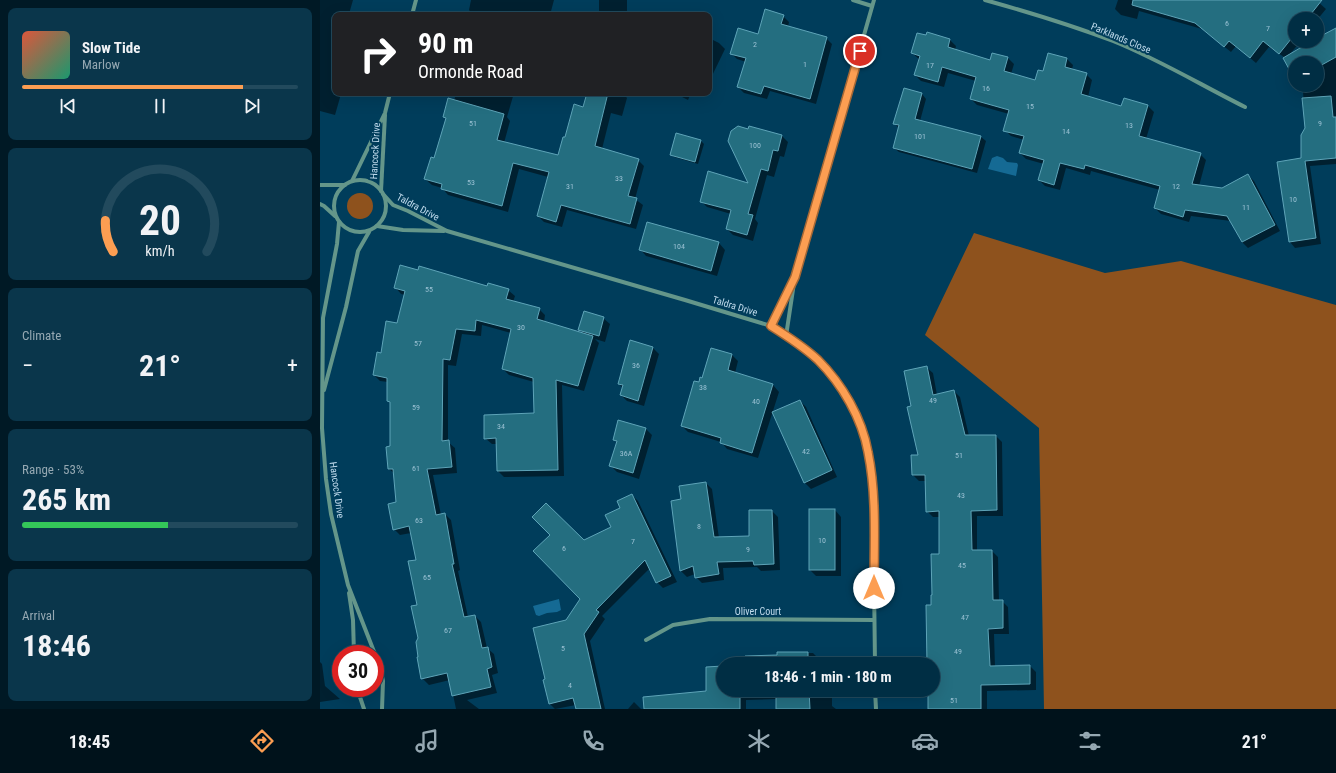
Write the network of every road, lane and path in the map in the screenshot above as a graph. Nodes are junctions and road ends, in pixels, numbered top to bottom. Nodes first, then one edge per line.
1 (416, 0) edge
2 (853, 0) edge
3 (874, 0) edge
4 (985, 0) edge
5 (872, 6) junction
6 (413, 12) edge
7 (389, 96) edge
8 (1245, 107) dead end
9 (385, 112) junction
10 (352, 181) junction
11 (320, 185) edge
12 (345, 185) junction
13 (382, 192) junction
14 (320, 204) edge
15 (336, 216) junction
16 (339, 222) junction
17 (378, 226) junction
18 (369, 232) junction
19 (447, 232) junction
20 (795, 277) junction
21 (771, 326) junction
22 (786, 336) junction
23 (322, 396) junction
24 (348, 585) junction
25 (874, 620) junction
26 (646, 640) dead end
27 (354, 645) edge
28 (875, 657) edge
29 (360, 697) edge
30 (875, 697) edge
31 (364, 709) edge
32 (382, 709) edge
33 (876, 709) edge

1 - 6 street
2 - 5 street
3 - 5 street
4 - 8 street, Parklands Close
5 - 20 street
7 - 9 street, Hancock Drive
9 - 10 street, Hancock Drive
9 - 13 street, Hancock Drive
10 - 12 street
10 - 13 street
11 - 12 street
12 - 15 street
13 - 17 street
13 - 19 street, Taldra Drive
14 - 15 street
15 - 16 street
16 - 18 street
16 - 23 street, Hancock Drive
17 - 18 street
17 - 19 street, Taldra Drive
18 - 23 street, Hancock Drive
19 - 21 street, Taldra Drive
20 - 21 street
20 - 22 street
21 - 22 street, Taldra Drive
22 - 25 street, Taldra Drive
23 - 24 street, Hancock Drive
24 - 27 street, Hancock Drive
24 - 32 street, Hancock Drive
25 - 26 street, Oliver Court
25 - 28 street, Taldra Drive
29 - 31 street
30 - 33 street

